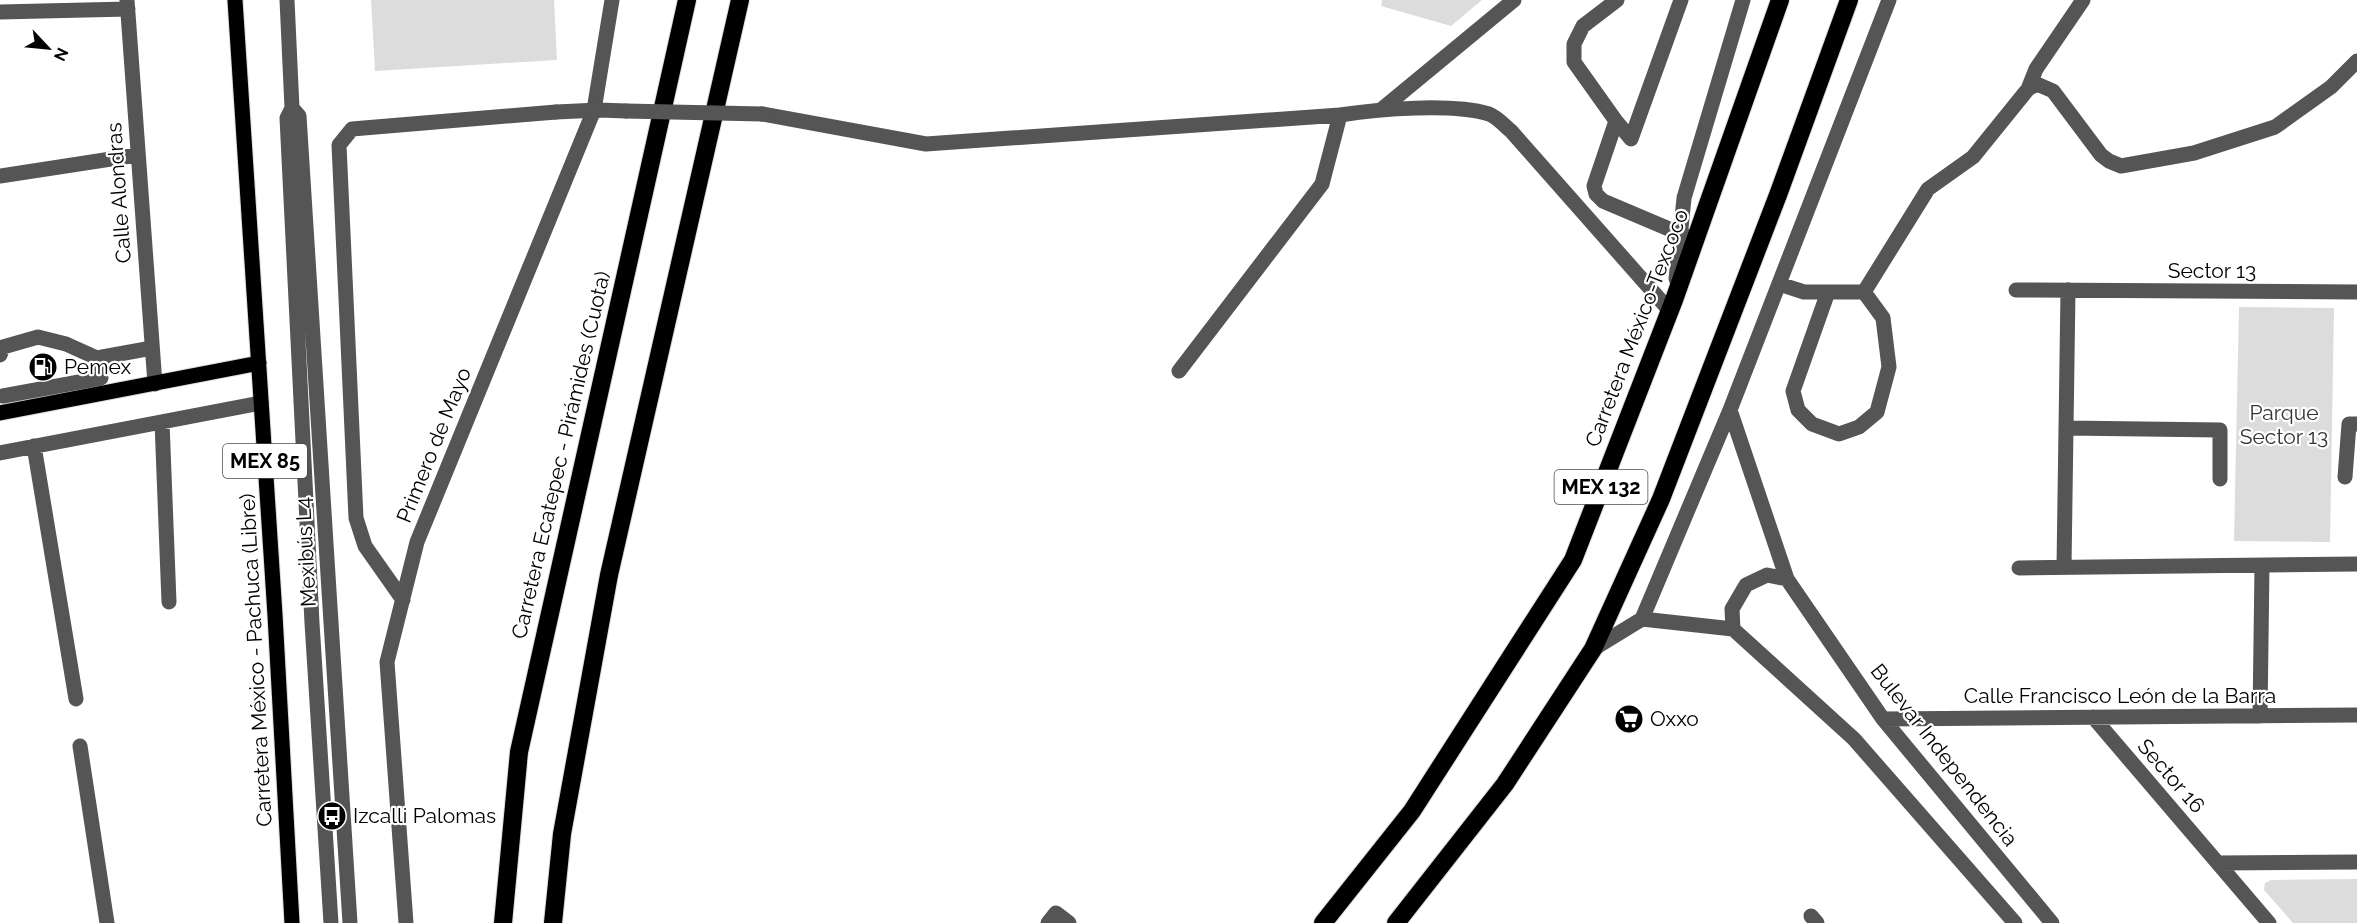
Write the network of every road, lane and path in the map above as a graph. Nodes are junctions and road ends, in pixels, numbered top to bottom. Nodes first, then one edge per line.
1 (235, 0) edge
2 (287, 0) edge
3 (612, 0) edge
4 (687, 0) edge
5 (740, 0) edge
6 (1514, 0) edge
7 (1617, 0) edge
8 (1682, 0) edge
9 (1743, 0) edge
10 (1780, 0) edge
11 (1849, 0) edge
12 (1889, 0) edge
13 (2083, 0) edge
14 (127, 4) edge
15 (0, 12) edge
16 (2357, 61) edge
17 (2028, 89) junction
18 (292, 108) junction
19 (1382, 109) junction
20 (1340, 115) junction
21 (1616, 121) junction
22 (137, 155) junction
23 (0, 176) edge
24 (1688, 238) junction
25 (1779, 284) junction
26 (2016, 290) dead end
27 (2068, 290) junction
28 (1828, 292) junction
29 (1864, 292) junction
30 (2357, 292) edge
31 (1672, 306) junction
32 (152, 348) junction
33 (0, 355) edge
34 (97, 358) junction
35 (259, 363) junction
36 (1179, 371) dead end
37 (155, 384) junction
38 (103, 386) junction
39 (2, 390) edge
40 (261, 403) junction
41 (1730, 410) junction
42 (4, 412) edge
43 (162, 422) junction
44 (2357, 424) edge
45 (2066, 428) junction
46 (34, 446) junction
47 (0, 453) edge
48 (2345, 477) dead end
49 (2220, 480) dead end
50 (2357, 564) edge
51 (2262, 566) junction
52 (2064, 567) junction
53 (2019, 568) dead end
54 (1787, 579) junction
55 (403, 600) junction
56 (169, 602) dead end
57 (1642, 619) junction
58 (1733, 629) junction
59 (1593, 649) junction
60 (76, 699) dead end
61 (2260, 716) junction
62 (2357, 716) edge
63 (2093, 717) junction
64 (1883, 719) junction
65 (80, 746) dead end
66 (2357, 862) edge
67 (2217, 863) junction
68 (108, 923) edge
69 (292, 923) edge
70 (331, 923) edge
71 (350, 923) edge
72 (406, 923) edge
73 (503, 923) edge
74 (553, 923) edge
75 (1048, 923) edge
76 (1069, 923) edge
77 (1323, 923) edge
78 (1396, 923) edge
79 (2015, 923) edge
80 (2052, 923) edge
81 (2269, 923) edge

1 - 35 main road, Carretera México - Pachuca (Libre) / MEX 85
2 - 18 street, Mexibús L4
3 - 55 street, Primero de Mayo
4 - 73 highway, Carretera Ecatepec - Pirámides (Cuota)
5 - 74 highway
6 - 19 street
7 - 21 street
8 - 21 street
9 - 24 street
10 - 24 highway, Carretera México-Texcoco / MEX 132
11 - 59 highway, MEX 132
12 - 25 street
13 - 17 street
14 - 15 street
14 - 22 street, Calle Alondras
16 - 17 street
17 - 29 street
18 - 70 street, Mexibús L4
18 - 71 street, Mexibús L4
19 - 20 street
19 - 31 street
20 - 36 street
20 - 55 street, bridge
21 - 24 street
22 - 23 street
22 - 32 street, Calle Alondras
24 - 31 highway, Carretera México-Texcoco / MEX 132
25 - 28 street
25 - 41 street
26 - 27 street, Sector 13
27 - 30 street, Sector 13
27 - 45 street
28 - 29 street
28 - 29 street
31 - 77 highway, Carretera México-Texcoco / MEX 132
32 - 34 street
32 - 37 street, Calle Alondras
33 - 34 street
34 - 38 street
35 - 37 main road
35 - 40 main road, Carretera México - Pachuca (Libre) / MEX 85
37 - 38 main road
38 - 39 street
38 - 42 main road
39 - 42 street
40 - 43 street
40 - 69 main road, Carretera México - Pachuca (Libre) / MEX 85
41 - 54 street, Bulevar Independencia
41 - 57 street
43 - 46 street
43 - 56 street
44 - 48 street
45 - 49 street
45 - 52 street
46 - 47 street
46 - 60 street
50 - 51 street
51 - 52 street
51 - 61 street
52 - 53 street
54 - 58 street
54 - 64 street, Bulevar Independencia
55 - 72 street, Primero de Mayo
57 - 58 street
57 - 59 street
58 - 79 street
59 - 78 highway, MEX 132
61 - 62 street, Calle Francisco León de la Barra
61 - 63 street, Calle Francisco León de la Barra
63 - 64 street, Calle Francisco León de la Barra
63 - 67 street, Sector 16
64 - 80 street, Bulevar Independencia
65 - 68 street
66 - 67 street
67 - 81 street, Sector 16
75 - 76 street

